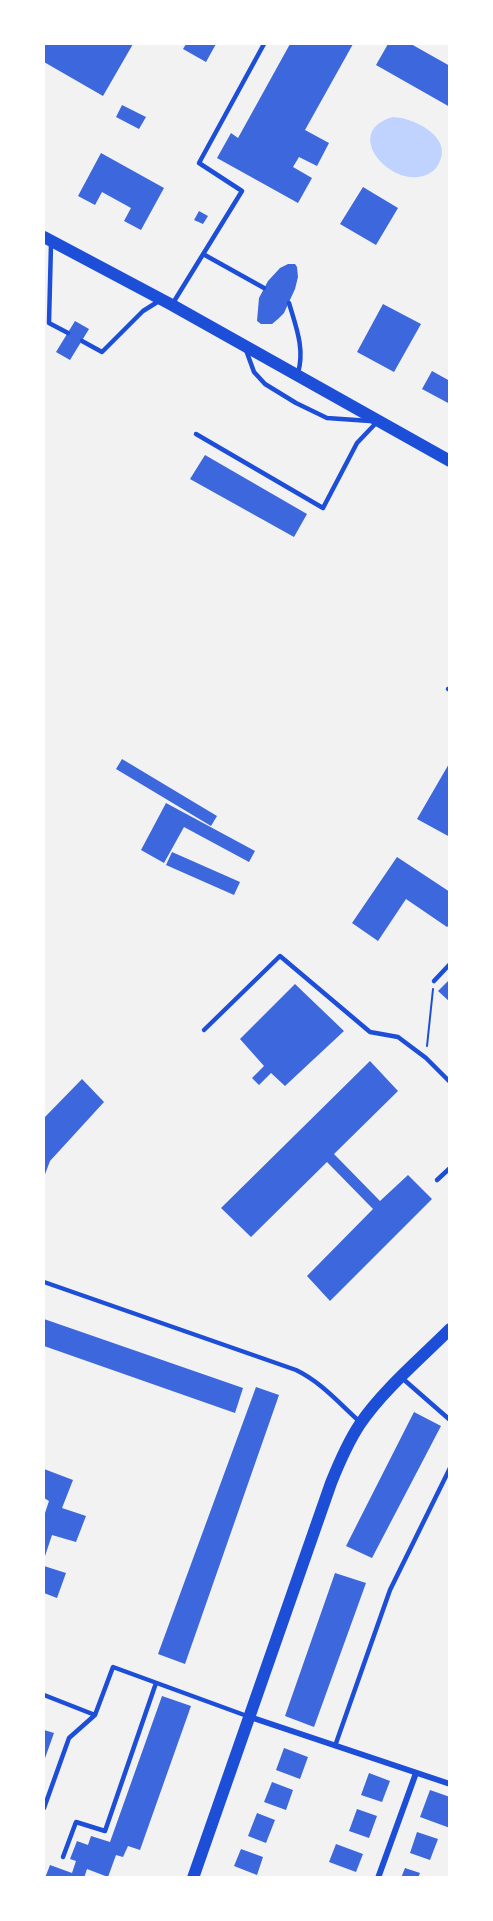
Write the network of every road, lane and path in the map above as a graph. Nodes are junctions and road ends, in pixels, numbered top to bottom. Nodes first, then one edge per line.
1 (264, 44) edge
2 (47, 239) edge
3 (203, 254) junction
4 (264, 288) dead end
5 (166, 302) junction
6 (289, 303) dead end
7 (68, 333) dead end
8 (82, 341) dead end
9 (245, 347) junction
10 (297, 376) junction
11 (378, 421) junction
12 (196, 434) dead end
13 (450, 461) edge
14 (450, 964) edge
15 (434, 981) joint
16 (204, 1030) dead end
17 (426, 1058) junction
18 (450, 1082) edge
19 (450, 1168) edge
20 (437, 1180) dead end
21 (44, 1282) edge
22 (450, 1329) edge
23 (401, 1378) junction
24 (450, 1420) edge
25 (361, 1423) junction
26 (450, 1468) edge
27 (156, 1683) junction
28 (44, 1695) edge
29 (95, 1715) junction
30 (250, 1717) junction
31 (335, 1746) junction
32 (416, 1773) junction
33 (450, 1784) edge
34 (44, 1808) edge
35 (63, 1857) dead end
36 (193, 1878) edge
37 (378, 1878) edge

1 - 3 lane
2 - 5 main road
2 - 7 lane
3 - 4 lane
3 - 5 lane
5 - 8 lane
5 - 9 main road
6 - 10 lane
9 - 10 main road
9 - 11 lane
10 - 11 main road
11 - 12 lane
11 - 13 main road
14 - 15 lane
15 - 17 path
16 - 17 lane
17 - 18 lane
19 - 20 lane
21 - 25 lane
22 - 23 main road
23 - 24 lane
23 - 25 main road
25 - 30 main road
26 - 31 lane
27 - 29 lane
27 - 30 lane
27 - 35 lane
28 - 29 lane
29 - 34 lane
30 - 31 street
30 - 36 main road
31 - 32 street
32 - 33 street
32 - 37 street

